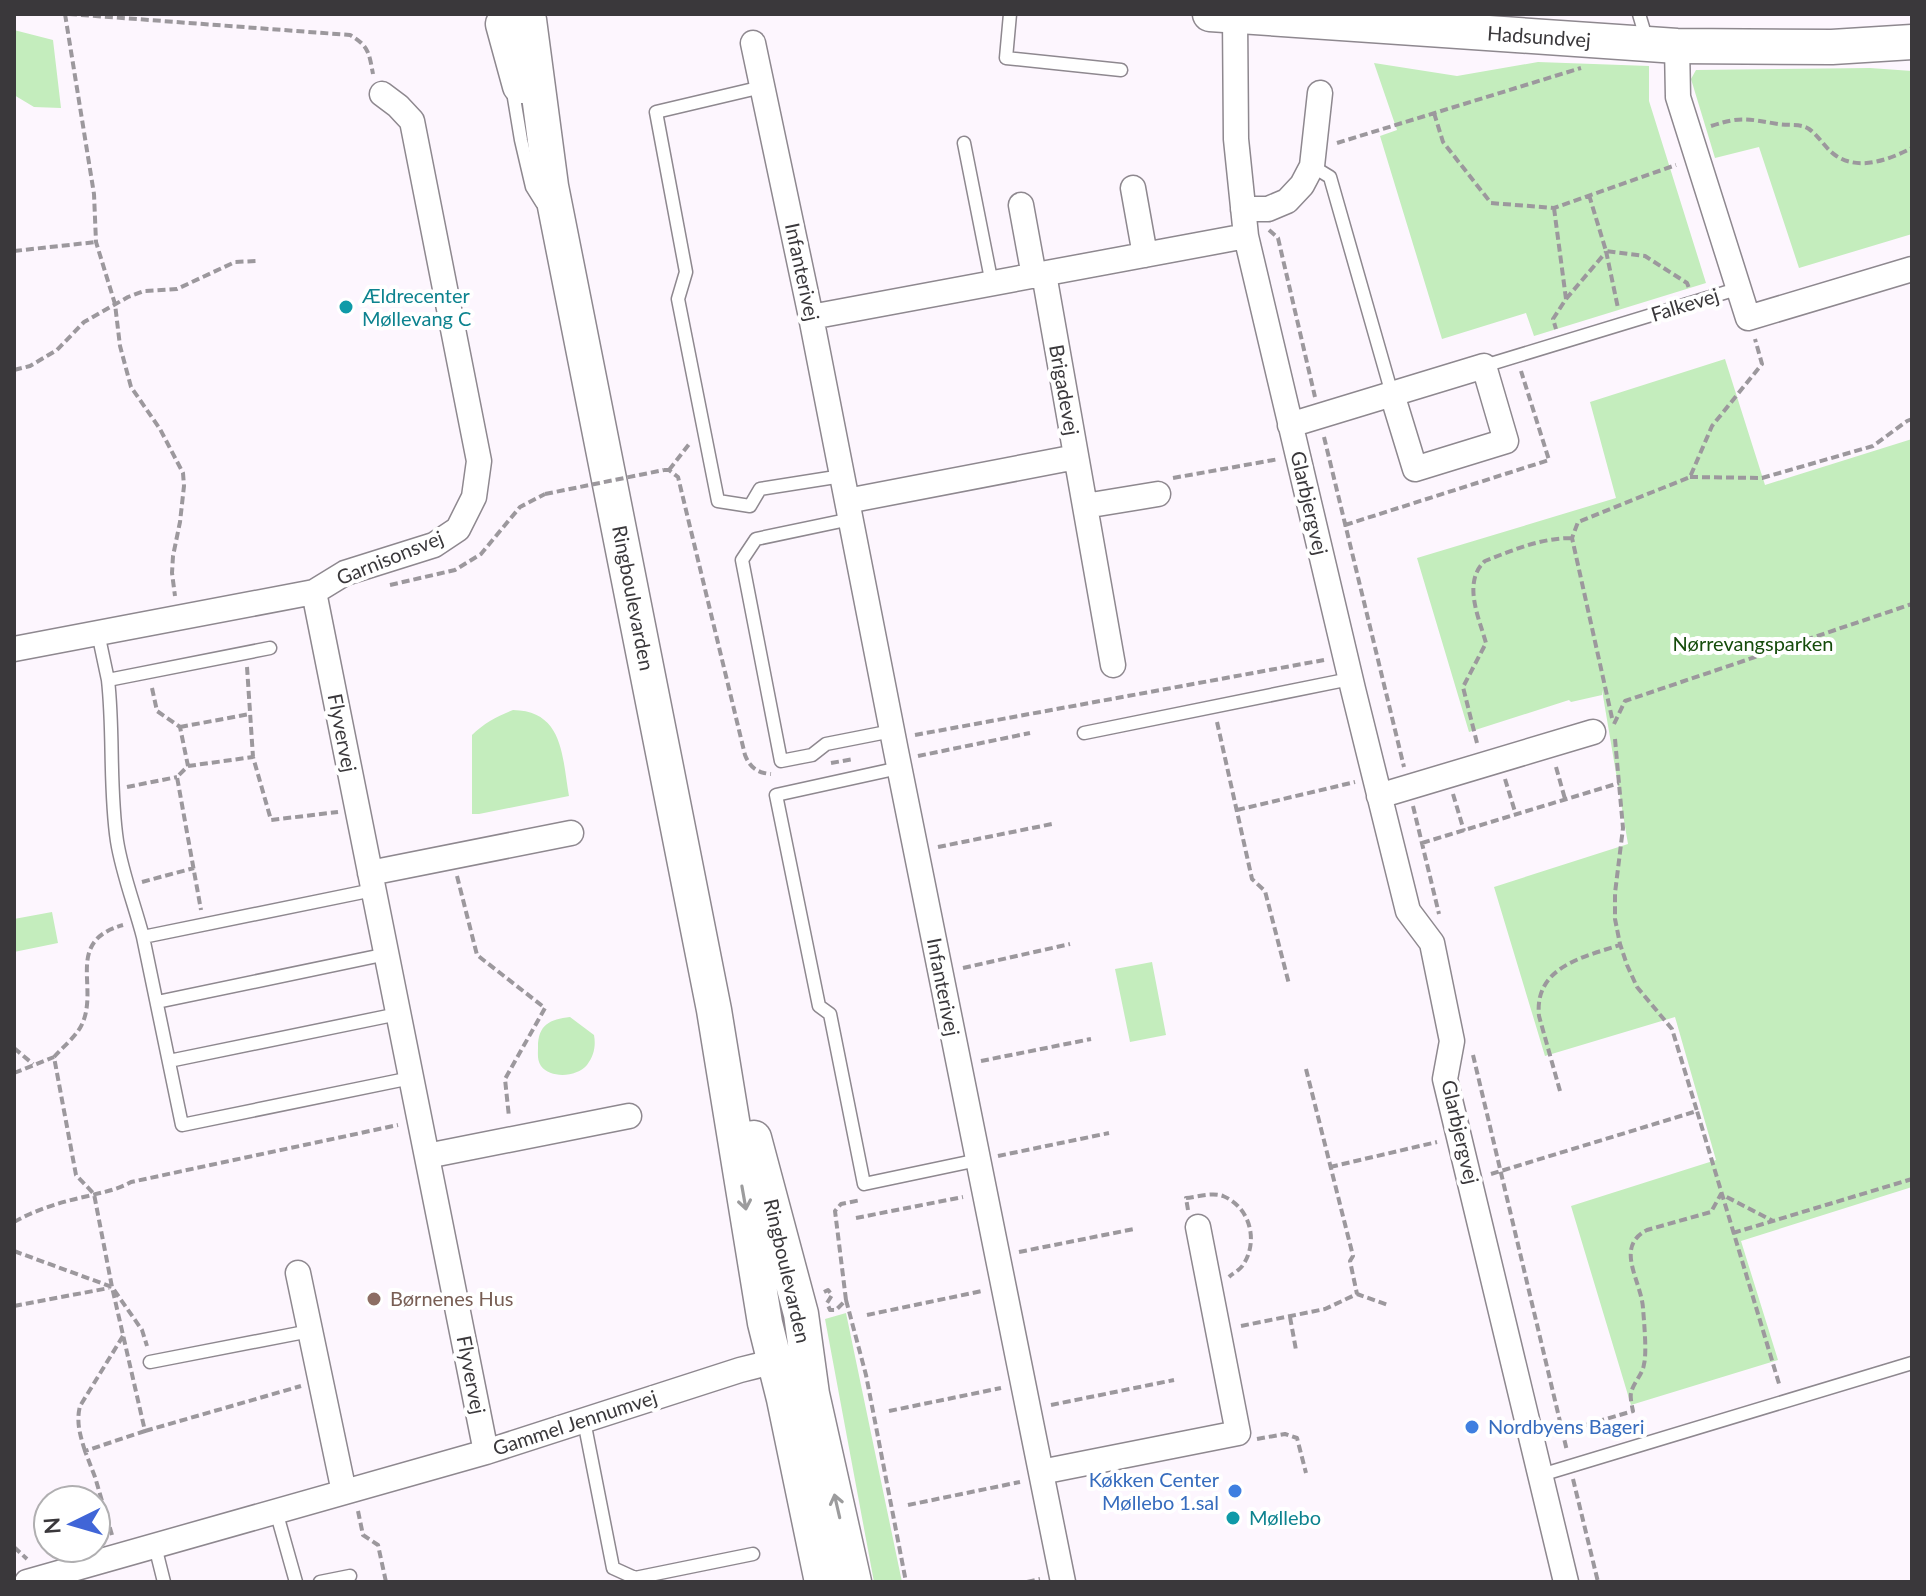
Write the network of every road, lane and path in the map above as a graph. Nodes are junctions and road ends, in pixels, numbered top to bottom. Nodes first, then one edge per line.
1 (67, 14) edge
2 (1010, 14) edge
3 (1222, 15) edge
4 (1421, 21) edge
5 (511, 22) edge
6 (1655, 35) edge
7 (1589, 40) junction
8 (1912, 42) edge
9 (753, 43) dead end
10 (1121, 70) dead end
11 (762, 87) junction
12 (1320, 93) dead end
13 (382, 94) joint
14 (1434, 113) junction
15 (1690, 133) junction
16 (1315, 141) junction
17 (964, 143) dead end
18 (1912, 148) edge
19 (1697, 157) junction
20 (1312, 166) junction
21 (1133, 188) dead end
22 (1589, 195) junction
23 (1021, 205) dead end
24 (1554, 208) junction
25 (1243, 209) junction
26 (559, 230) junction
27 (1246, 236) junction
28 (96, 242) junction
29 (14, 251) edge
30 (1606, 251) junction
31 (1145, 255) junction
32 (257, 261) dead end
33 (1912, 269) edge
34 (1039, 275) junction
35 (992, 284) junction
36 (1740, 288) junction
37 (1566, 299) junction
38 (1693, 302) junction
39 (115, 304) junction
40 (811, 317) junction
41 (1748, 318) junction
42 (1621, 324) junction
43 (1560, 343) junction
44 (1484, 366) junction
45 (14, 370) edge
46 (1392, 394) junction
47 (1319, 416) junction
48 (1912, 419) edge
49 (703, 425) junction
50 (1290, 425) junction
51 (1297, 455) junction
52 (1076, 457) junction
53 (842, 476) junction
54 (1690, 477) junction
55 (545, 494) dead end
56 (1158, 494) joint
57 (1085, 506) junction
58 (849, 510) junction
59 (1572, 538) junction
60 (314, 592) junction
61 (1912, 604) edge
62 (180, 618) junction
63 (98, 633) junction
64 (270, 648) dead end
65 (14, 649) edge
66 (246, 652) junction
67 (1113, 665) dead end
68 (1348, 668) junction
69 (149, 672) junction
70 (108, 680) junction
71 (250, 714) junction
72 (1227, 717) dead end
73 (180, 727) junction
74 (1607, 732) junction
75 (1030, 733) dead end
76 (1084, 733) dead end
77 (1550, 745) junction
78 (895, 749) junction
79 (253, 757) junction
80 (1491, 762) junction
81 (188, 766) junction
82 (1448, 775) junction
83 (177, 777) junction
84 (1620, 783) junction
85 (1376, 786) junction
86 (1408, 787) junction
87 (112, 790) junction
88 (1565, 799) junction
89 (357, 809) junction
90 (1237, 810) junction
91 (1516, 815) junction
92 (1052, 824) dead end
93 (1464, 831) junction
94 (571, 833) dead end
95 (1422, 843) junction
96 (916, 852) junction
97 (452, 857) junction
98 (194, 868) junction
99 (372, 882) junction
100 (129, 886) junction
101 (1440, 918) dead end
102 (139, 921) junction
103 (204, 924) junction
104 (143, 937) junction
105 (1070, 944) dead end
106 (1620, 944) junction
107 (387, 954) junction
108 (941, 973) junction
109 (1289, 984) dead end
110 (157, 1002) junction
111 (714, 1010) junction
112 (398, 1014) junction
113 (1091, 1039) dead end
114 (14, 1048) edge
115 (1473, 1054) dead end
116 (54, 1057) junction
117 (169, 1061) junction
118 (33, 1064) junction
119 (959, 1065) junction
120 (1306, 1069) dead end
121 (14, 1073) edge
122 (411, 1078) junction
123 (1560, 1091) dead end
124 (1697, 1111) junction
125 (629, 1116) dead end
126 (420, 1121) junction
127 (1109, 1133) dead end
128 (1460, 1136) junction
129 (512, 1139) junction
130 (427, 1156) junction
131 (978, 1160) junction
132 (1330, 1167) junction
133 (1501, 1171) junction
134 (1912, 1179) edge
135 (1470, 1180) junction
136 (985, 1192) junction
137 (94, 1194) junction
138 (1721, 1194) junction
139 (872, 1198) dead end
140 (856, 1218) dead end
141 (1773, 1221) junction
142 (14, 1222) edge
143 (1198, 1227) dead end
144 (1134, 1229) dead end
145 (1733, 1233) junction
146 (14, 1251) edge
147 (998, 1257) junction
148 (298, 1273) dead end
149 (112, 1287) junction
150 (1004, 1287) junction
151 (1357, 1294) junction
152 (846, 1300) junction
153 (1388, 1305) dead end
154 (14, 1306) edge
155 (801, 1314) junction
156 (867, 1315) dead end
157 (1290, 1316) junction
158 (1219, 1330) junction
159 (310, 1331) junction
160 (123, 1336) junction
161 (1296, 1350) dead end
162 (790, 1357) junction
163 (150, 1362) joint
164 (1912, 1363) edge
165 (321, 1380) junction
166 (1174, 1380) dead end
167 (1023, 1384) junction
168 (1784, 1401) junction
169 (1028, 1409) junction
170 (889, 1411) dead end
171 (584, 1421) junction
172 (145, 1431) junction
173 (1562, 1432) junction
174 (1238, 1433) junction
175 (85, 1451) junction
176 (486, 1452) junction
177 (1570, 1466) junction
178 (1306, 1473) dead end
179 (1042, 1475) junction
180 (1541, 1475) junction
181 (349, 1491) junction
182 (908, 1505) dead end
183 (276, 1511) junction
184 (155, 1546) junction
185 (753, 1554) dead end
186 (118, 1556) junction
187 (350, 1576) dead end
188 (27, 1582) edge
189 (164, 1582) edge
190 (296, 1582) edge
191 (320, 1582) edge
192 (386, 1582) edge
193 (822, 1582) edge
194 (854, 1582) edge
195 (906, 1582) edge
196 (1063, 1582) edge
197 (1566, 1582) edge
198 (1598, 1582) edge

1 - 13 path
1 - 28 path
2 - 10 lane
3 - 4 main road, Hadsundvej
3 - 25 street, Glarbjergvej
4 - 7 main road, Hadsundvej
5 - 26 main road, Ringboulevarden
5 - 26 lane
6 - 7 main road, Hadsundvej
6 - 8 main road, Hadsundvej
6 - 15 street
7 - 14 path
9 - 11 street, Infanterivej
11 - 40 street, Infanterivej
11 - 49 lane
12 - 16 street
13 - 60 street, Garnisonsvej
14 - 16 path
14 - 24 path
15 - 18 path
15 - 19 street
16 - 20 street
17 - 35 lane
19 - 22 path
19 - 36 street
20 - 25 street
20 - 46 lane
21 - 31 street
22 - 24 path
22 - 30 path
23 - 34 street, Brigadevej
24 - 37 path
25 - 27 street, Glarbjergvej
25 - 47 path
26 - 111 main road, Ringboulevarden
27 - 31 street
27 - 50 street, Glarbjergvej
28 - 29 path
28 - 39 path
30 - 37 path
30 - 38 path
30 - 42 path
31 - 34 street
32 - 39 path
33 - 41 street, Falkevej
34 - 35 street
34 - 52 street, Brigadevej
35 - 40 street
36 - 38 lane, Falkevej
36 - 41 street, Falkevej
37 - 43 path
38 - 42 lane, Falkevej
39 - 45 path
39 - 62 path
40 - 53 street, Infanterivej
41 - 54 path
42 - 43 lane, Falkevej
43 - 44 lane, Falkevej
44 - 46 street, Falkevej
44 - 46 street
46 - 47 street, Falkevej
47 - 50 street, Falkevej
47 - 86 path
48 - 54 path
49 - 53 lane
49 - 55 path, bridge
50 - 51 street, Glarbjergvej
51 - 56 path
51 - 68 street, Glarbjergvej
52 - 57 street, Brigadevej
52 - 58 street
53 - 58 street, Infanterivej
54 - 59 path
56 - 57 street
57 - 67 street, Brigadevej
58 - 78 street, Infanterivej
58 - 78 lane
59 - 74 path
59 - 80 path
60 - 62 street, Garnisonsvej
60 - 89 street, Flyvervej
61 - 74 path
62 - 63 street, Garnisonsvej
63 - 65 street, Garnisonsvej
63 - 70 lane
64 - 66 lane
66 - 69 lane
66 - 71 path
68 - 76 lane
68 - 78 path
68 - 85 street, Glarbjergvej
69 - 70 lane
69 - 73 path
70 - 87 lane
71 - 73 path
71 - 79 path
72 - 90 path
73 - 81 path
74 - 77 street
74 - 84 path
75 - 78 path
77 - 80 street
77 - 88 path
78 - 96 street, Infanterivej
78 - 131 lane
79 - 81 path
79 - 89 path
80 - 82 street
80 - 91 path
81 - 83 path
82 - 86 street
82 - 93 path
83 - 87 path
83 - 98 path
84 - 88 path
84 - 106 path
85 - 86 street
85 - 90 path
85 - 128 street, Glarbjergvej
86 - 95 path
87 - 100 lane
88 - 91 path
89 - 99 street, Flyvervej
90 - 109 path
91 - 93 path
92 - 96 path
93 - 95 path
94 - 97 street
95 - 101 path
96 - 108 street, Infanterivej
97 - 99 street
97 - 129 path
98 - 100 path
98 - 103 path
99 - 103 lane
99 - 107 street, Flyvervej
100 - 102 lane
102 - 104 lane
102 - 116 path
103 - 104 lane
104 - 110 lane
105 - 108 path
106 - 123 path
106 - 124 path
107 - 110 lane
107 - 112 street, Flyvervej
108 - 119 street, Infanterivej
110 - 117 lane
111 - 155 main road, Ringboulevarden
111 -> 162 main road, Ringboulevarden
112 - 117 lane
112 - 122 street, Flyvervej
113 - 119 path
114 - 118 path
115 - 133 path
116 - 118 path
116 - 137 path
117 - 122 lane
118 - 121 path
119 - 131 street, Infanterivej
120 - 132 path
122 - 126 street, Flyvervej
124 - 133 path
124 - 138 path
125 - 129 street
126 - 130 street, Flyvervej
126 - 137 path
127 - 131 path
128 - 132 path
128 - 135 street, Glarbjergvej
129 - 130 street
130 - 176 street, Flyvervej
131 - 136 street, Infanterivej
132 - 151 path
133 - 135 path
133 - 173 path
134 - 141 path
135 - 180 street, Glarbjergvej
136 - 140 path
136 - 147 street, Infanterivej
137 - 142 path
137 - 149 path
138 - 141 path
138 - 145 path
138 - 173 path
139 - 152 path
141 - 145 path
143 - 158 street
144 - 147 path
145 - 168 path
146 - 149 path
147 - 150 street, Infanterivej
148 - 159 street
149 - 154 path
149 - 160 path
149 - 163 path
150 - 156 path
150 - 167 street, Infanterivej
151 - 153 path
151 - 157 path
152 - 155 path
152 - 195 path
155 - 162 main road, Ringboulevarden
157 - 158 path
157 - 161 path
158 - 174 street
159 - 163 lane
159 - 165 street
160 - 172 path
160 - 175 path
162 - 171 street, Gammel Jennumvej
162 - 193 main road, Ringboulevarden
194 -> 162 main road, Ringboulevarden
164 - 168 lane
165 - 172 path
165 - 181 street
166 - 169 path
167 - 169 street, Infanterivej
167 - 170 path
168 - 177 lane
169 - 179 street, Infanterivej
171 - 176 street, Gammel Jennumvej
171 - 185 lane
172 - 175 path
173 - 177 path
174 - 178 path
174 - 179 street
175 - 186 path
176 - 181 street, Gammel Jennumvej
177 - 180 lane
177 - 198 path
179 - 182 path
179 - 196 street, Infanterivej
180 - 197 street, Glarbjergvej
181 - 183 street, Gammel Jennumvej
181 - 192 path
183 - 184 street, Gammel Jennumvej
183 - 190 lane
184 - 186 street, Gammel Jennumvej
184 - 189 lane
186 - 188 street, Gammel Jennumvej
187 - 191 lane

